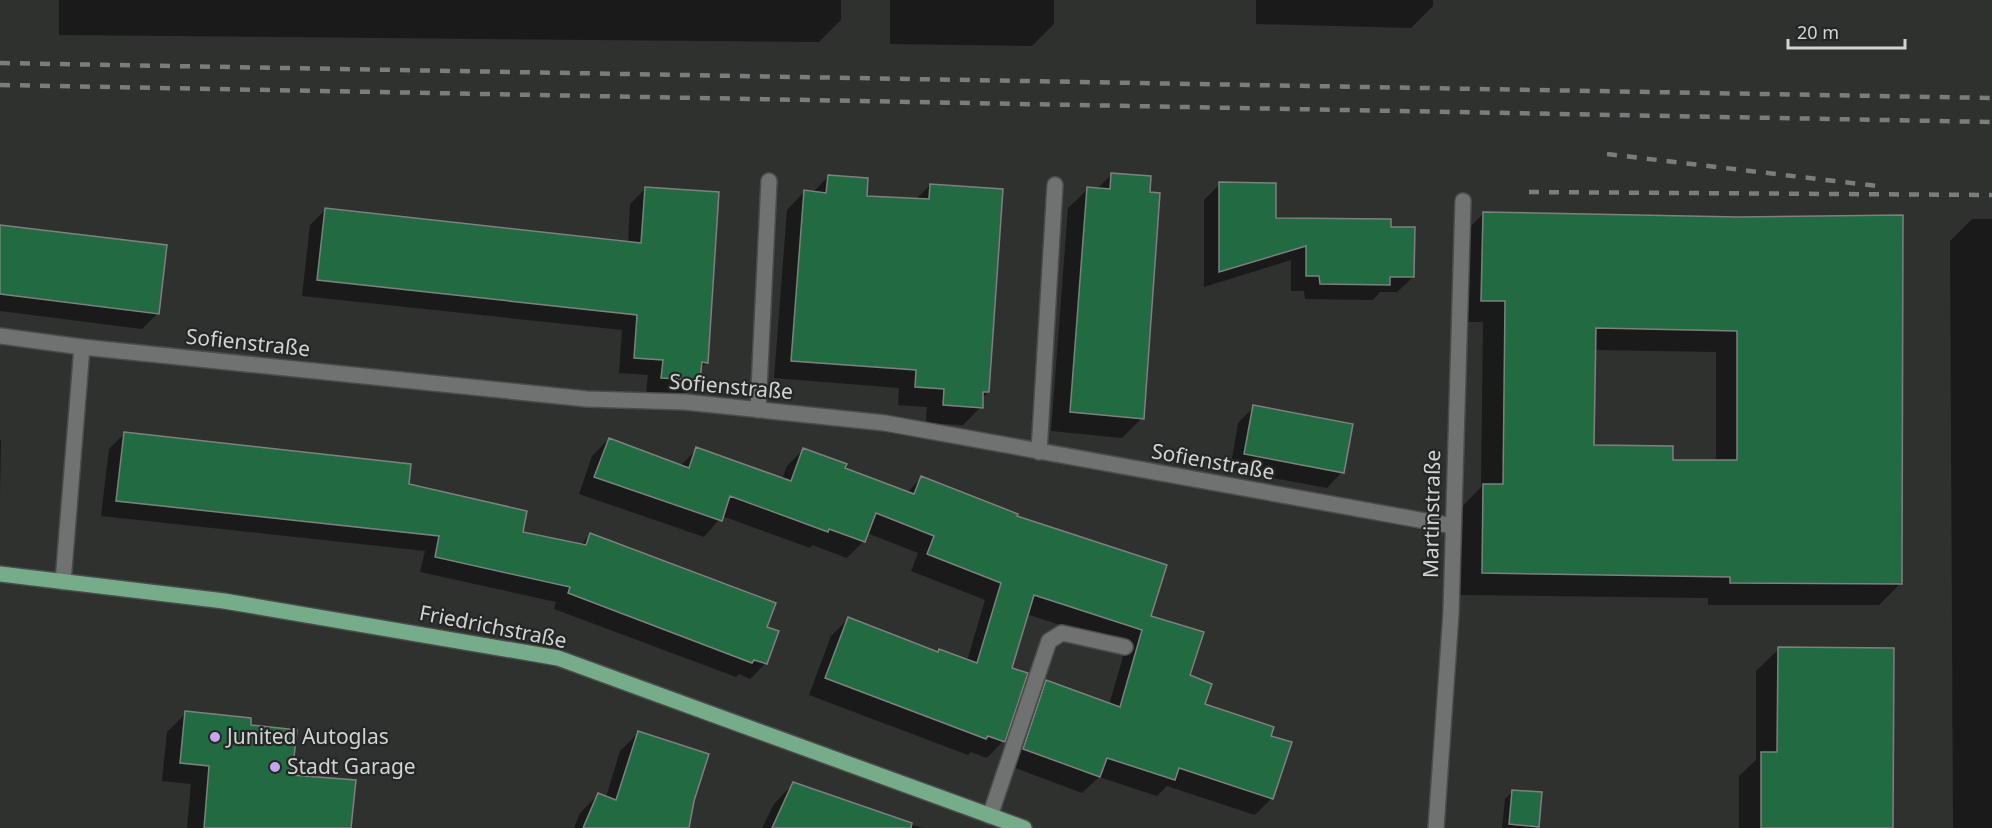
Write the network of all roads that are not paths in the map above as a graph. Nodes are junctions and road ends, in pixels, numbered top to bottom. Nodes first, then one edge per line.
1 (769, 181) dead end
2 (1055, 185) dead end
3 (1463, 201) dead end
4 (0, 336) edge
5 (82, 347) junction
6 (758, 410) junction
7 (1039, 452) junction
8 (1453, 526) junction
9 (0, 574) edge
10 (63, 582) junction
11 (1125, 647) dead end
12 (990, 816) junction
13 (1024, 828) edge
14 (1436, 828) edge

1 - 6 street
2 - 7 street
3 - 8 street, Martinstraße
4 - 5 street, Sofienstraße
5 - 6 street, Sofienstraße
5 - 10 street
6 - 7 street, Sofienstraße
7 - 8 street, Sofienstraße
8 - 14 street, Martinstraße
9 - 10 main road, Friedrichstraße
10 - 12 main road, Friedrichstraße
11 - 12 street
12 - 13 main road, Friedrichstraße

